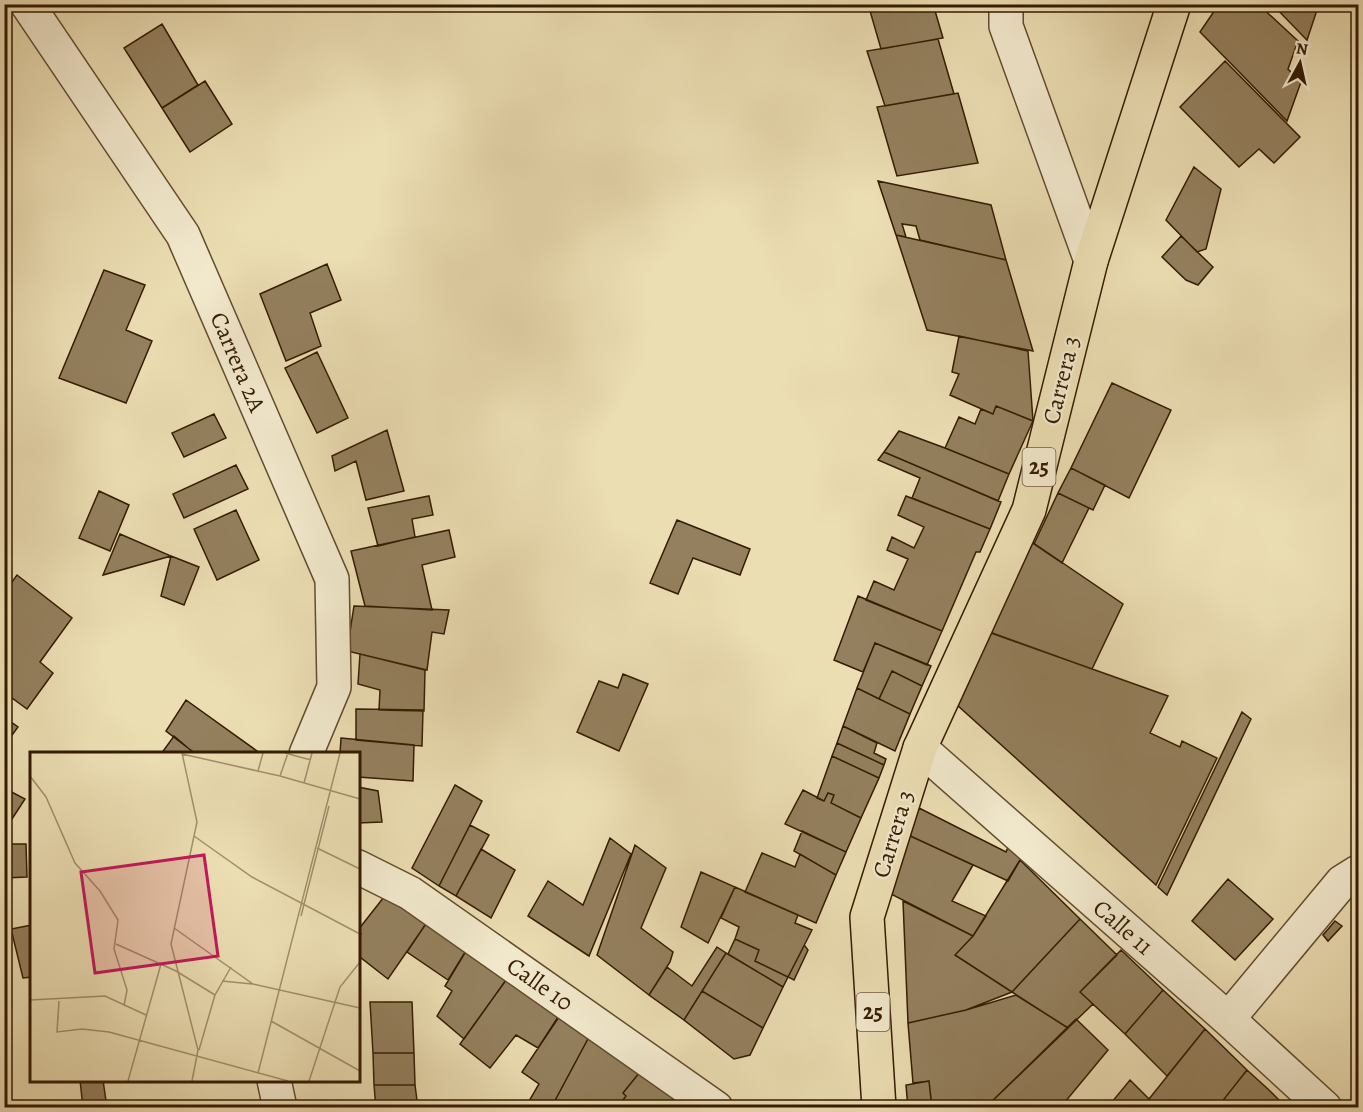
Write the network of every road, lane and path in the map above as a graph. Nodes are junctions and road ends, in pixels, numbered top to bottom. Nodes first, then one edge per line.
1 (27, 4) edge
2 (1006, 4) edge
3 (1174, 4) edge
4 (1091, 261) junction
5 (920, 748) junction
6 (306, 752) edge
7 (360, 868) edge
8 (1359, 872) edge
9 (1228, 1019) junction
10 (274, 1082) edge
11 (280, 1107) edge
12 (716, 1107) edge
13 (879, 1107) edge
14 (1325, 1107) edge

1 - 6 street, Carrera 2A
2 - 4 street
3 - 4 main road, Carrera 3 / 25
4 - 5 main road, Carrera 3 / 25
5 - 9 street, Calle 11
5 - 13 main road, Carrera 3 / 25
7 - 12 street, Calle 10
8 - 9 street
9 - 14 street, Calle 11
10 - 11 street

